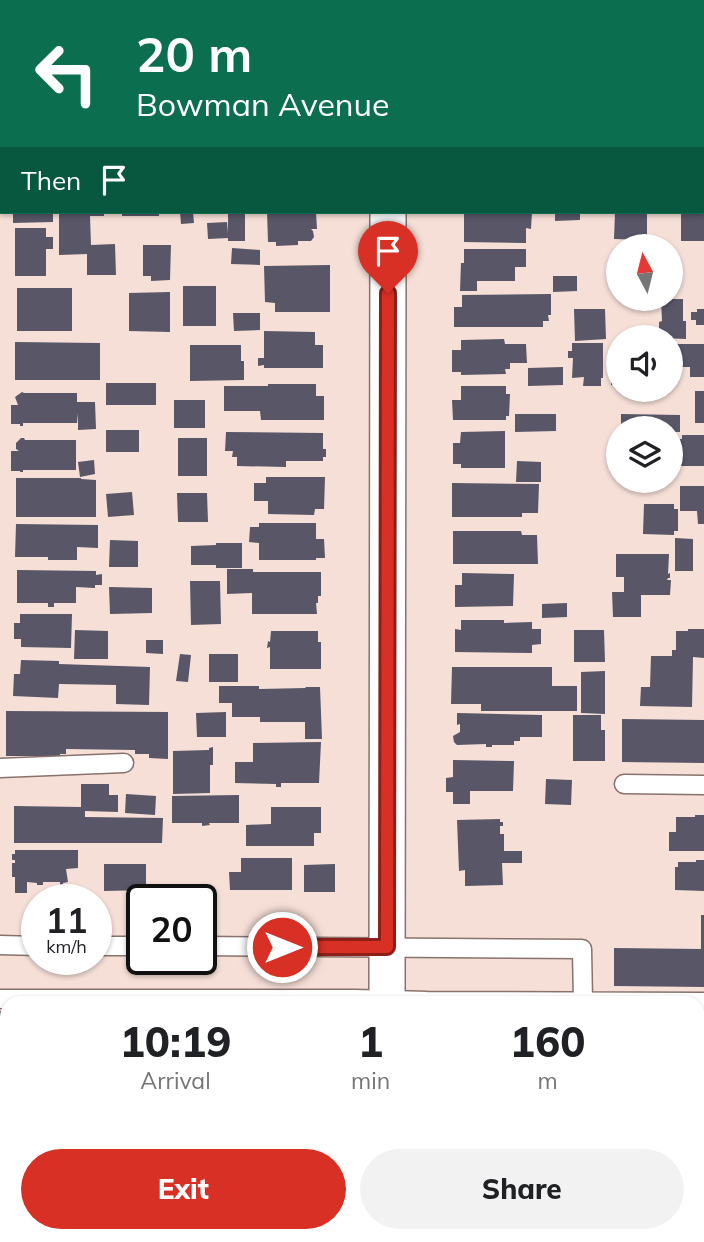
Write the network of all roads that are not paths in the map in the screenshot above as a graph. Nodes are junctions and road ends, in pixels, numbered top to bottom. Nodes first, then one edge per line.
1 (388, 214) edge
2 (124, 763) dead end
3 (0, 768) edge
4 (624, 784) dead end
5 (704, 785) edge
6 (0, 945) edge
7 (21, 946) edge
8 (217, 946) edge
9 (387, 947) junction
10 (387, 996) edge
11 (583, 996) edge

1 - 9 street
2 - 3 lane
4 - 5 lane
6 - 7 lane
8 - 9 lane
9 - 10 street
9 - 11 lane

